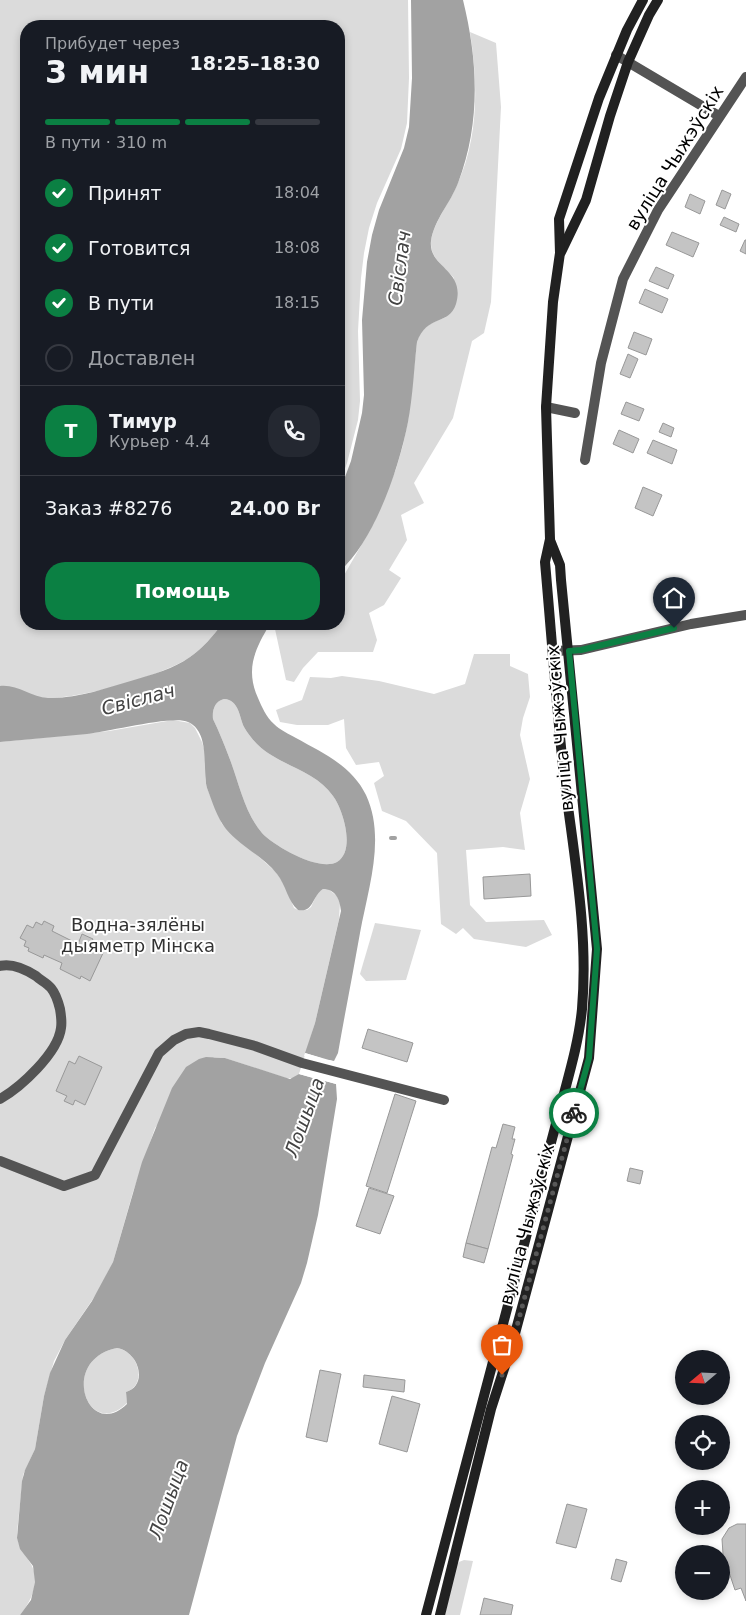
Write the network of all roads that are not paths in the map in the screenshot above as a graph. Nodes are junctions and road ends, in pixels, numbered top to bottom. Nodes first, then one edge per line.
1 (643, 0) edge
2 (658, 0) edge
3 (616, 55) junction
4 (628, 62) junction
5 (746, 77) edge
6 (719, 116) junction
7 (560, 253) junction
8 (546, 407) junction
9 (575, 413) dead end
10 (585, 460) dead end
11 (550, 539) junction
12 (746, 615) edge
13 (553, 651) junction
14 (569, 651) junction
15 (0, 966) edge
16 (0, 1099) edge
17 (444, 1100) dead end
18 (0, 1161) edge
19 (426, 1615) edge
20 (440, 1615) edge

1 - 3 street, вуліца Чыжэўскіх
2 - 4 street, вуліца Чыжэўскіх
3 - 4 street
3 - 7 street, вуліца Чыжэўскіх
4 - 6 street
4 - 7 street, вуліца Чыжэўскіх
5 - 6 street, вуліца Чыжэўскіх
6 - 10 street, вуліца Чыжэўскіх
7 - 8 street, вуліца Чыжэўскіх
8 - 9 street
8 - 11 street, вуліца Чыжэўскіх
11 - 13 street, вуліца Чыжэўскіх
11 - 14 street, вуліца Чыжэўскіх
12 - 14 street
13 - 14 street
13 - 19 street, вуліца Чыжэўскіх
14 - 20 street, вуліца Чыжэўскіх
15 - 16 street
17 - 18 street

